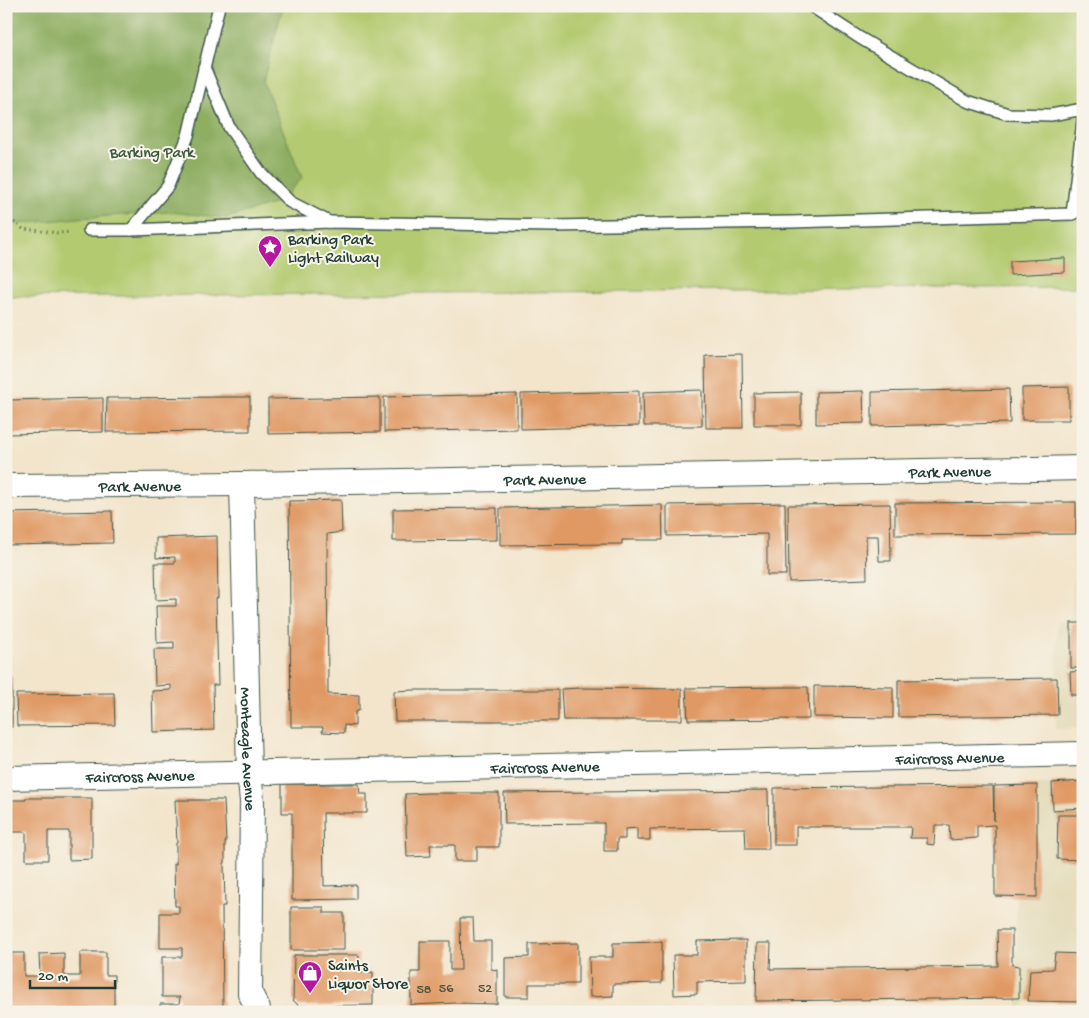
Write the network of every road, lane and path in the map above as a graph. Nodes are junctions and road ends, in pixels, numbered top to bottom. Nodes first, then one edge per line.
1 (219, 6) edge
2 (811, 6) edge
3 (204, 67) junction
4 (1083, 108) edge
5 (1083, 120) edge
6 (1077, 211) edge
7 (6, 216) edge
8 (330, 222) junction
9 (89, 230) joint
10 (131, 230) junction
11 (1083, 468) edge
12 (242, 484) junction
13 (6, 486) edge
14 (1083, 754) edge
15 (249, 773) junction
16 (6, 778) edge
17 (258, 1012) edge

1 - 3 lane
2 - 4 lane
3 - 8 lane
3 - 10 lane
5 - 6 lane
6 - 8 lane
7 - 9 path
8 - 10 lane
9 - 10 lane
11 - 12 street, Park Avenue
12 - 13 street, Park Avenue
12 - 15 street, Monteagle Avenue
14 - 15 street, Faircross Avenue
15 - 16 street, Faircross Avenue
15 - 17 street, Monteagle Avenue

